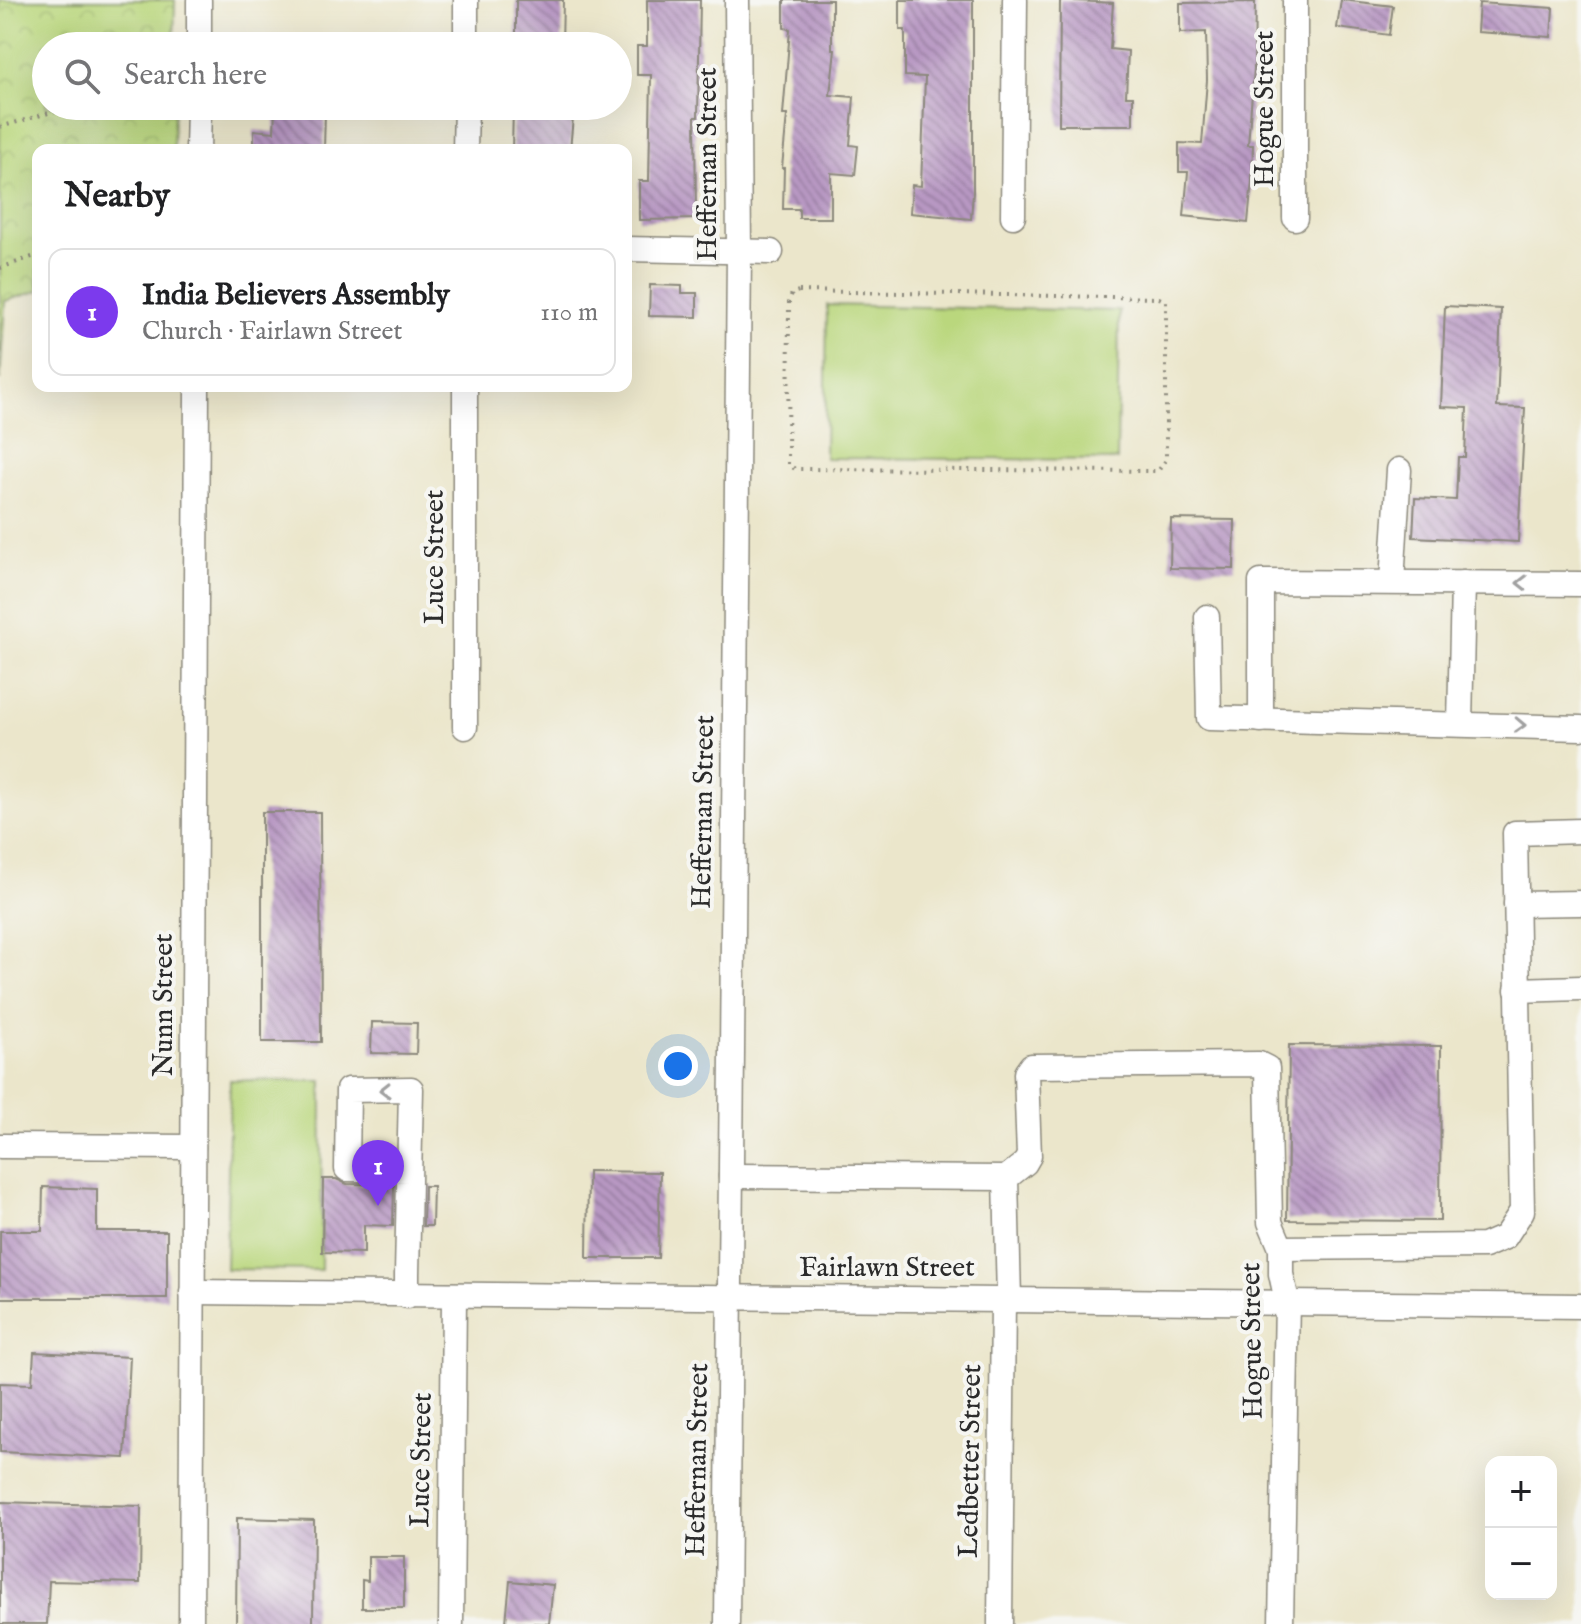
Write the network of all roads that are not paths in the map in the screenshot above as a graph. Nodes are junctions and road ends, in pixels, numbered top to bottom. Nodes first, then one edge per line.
1 (199, 0) edge
2 (466, 0) edge
3 (737, 0) edge
4 (1015, 0) edge
5 (1295, 0) edge
6 (199, 32) edge
7 (466, 32) edge
8 (199, 120) edge
9 (466, 120) edge
10 (198, 144) edge
11 (465, 144) edge
12 (1013, 216) dead end
13 (1295, 218) dead end
14 (632, 249) edge
15 (739, 251) junction
16 (771, 252) dead end
17 (197, 392) edge
18 (465, 392) edge
19 (1399, 470) dead end
20 (1392, 582) junction
21 (1463, 583) junction
22 (1581, 584) edge
23 (1207, 617) dead end
24 (1261, 720) junction
25 (1460, 724) junction
26 (465, 727) dead end
27 (1581, 728) edge
28 (1581, 831) edge
29 (1581, 903) edge
30 (1516, 904) junction
31 (1581, 988) edge
32 (1517, 990) junction
33 (0, 1146) edge
34 (193, 1147) junction
35 (409, 1170) dead end
36 (731, 1176) junction
37 (1006, 1178) junction
38 (1281, 1248) junction
39 (192, 1292) junction
40 (407, 1296) junction
41 (454, 1297) junction
42 (730, 1297) junction
43 (1006, 1299) junction
44 (1287, 1301) junction
45 (1581, 1306) edge
46 (191, 1624) edge
47 (451, 1624) edge
48 (727, 1624) edge
49 (1000, 1624) edge
50 (1281, 1624) edge

1 - 6 street
2 - 7 street
3 - 15 street, Heffernan Street
4 - 12 street
5 - 13 street, Hogue Street
8 - 10 street
9 - 11 street
14 - 15 street
15 - 16 street
15 - 36 street, Heffernan Street
17 - 34 street, Nunn Street
18 - 26 street, Luce Street
19 - 20 street
20 - 21 street
20 - 24 street
22 -> 21 street
21 - 25 street
23 - 24 street
24 - 25 street
25 -> 27 street
28 - 30 street
29 - 30 street
30 - 32 street
31 - 32 street
32 - 38 street
33 - 34 street
34 - 39 street, Nunn Street
35 - 40 street
36 - 37 street
36 - 42 street, Heffernan Street
37 - 38 street, Hogue Street
37 - 43 street, Ledbetter Street
38 - 44 street, Hogue Street
39 - 40 street, Fairlawn Street
39 - 46 street, Nunn Street
40 - 41 street, Fairlawn Street
41 - 42 street, Fairlawn Street
41 - 47 street, Luce Street
42 - 43 street, Fairlawn Street
42 - 48 street, Heffernan Street
43 - 44 street, Fairlawn Street
43 - 49 street, Ledbetter Street
44 - 45 street, Fairlawn Street
44 - 50 street, Hogue Street

